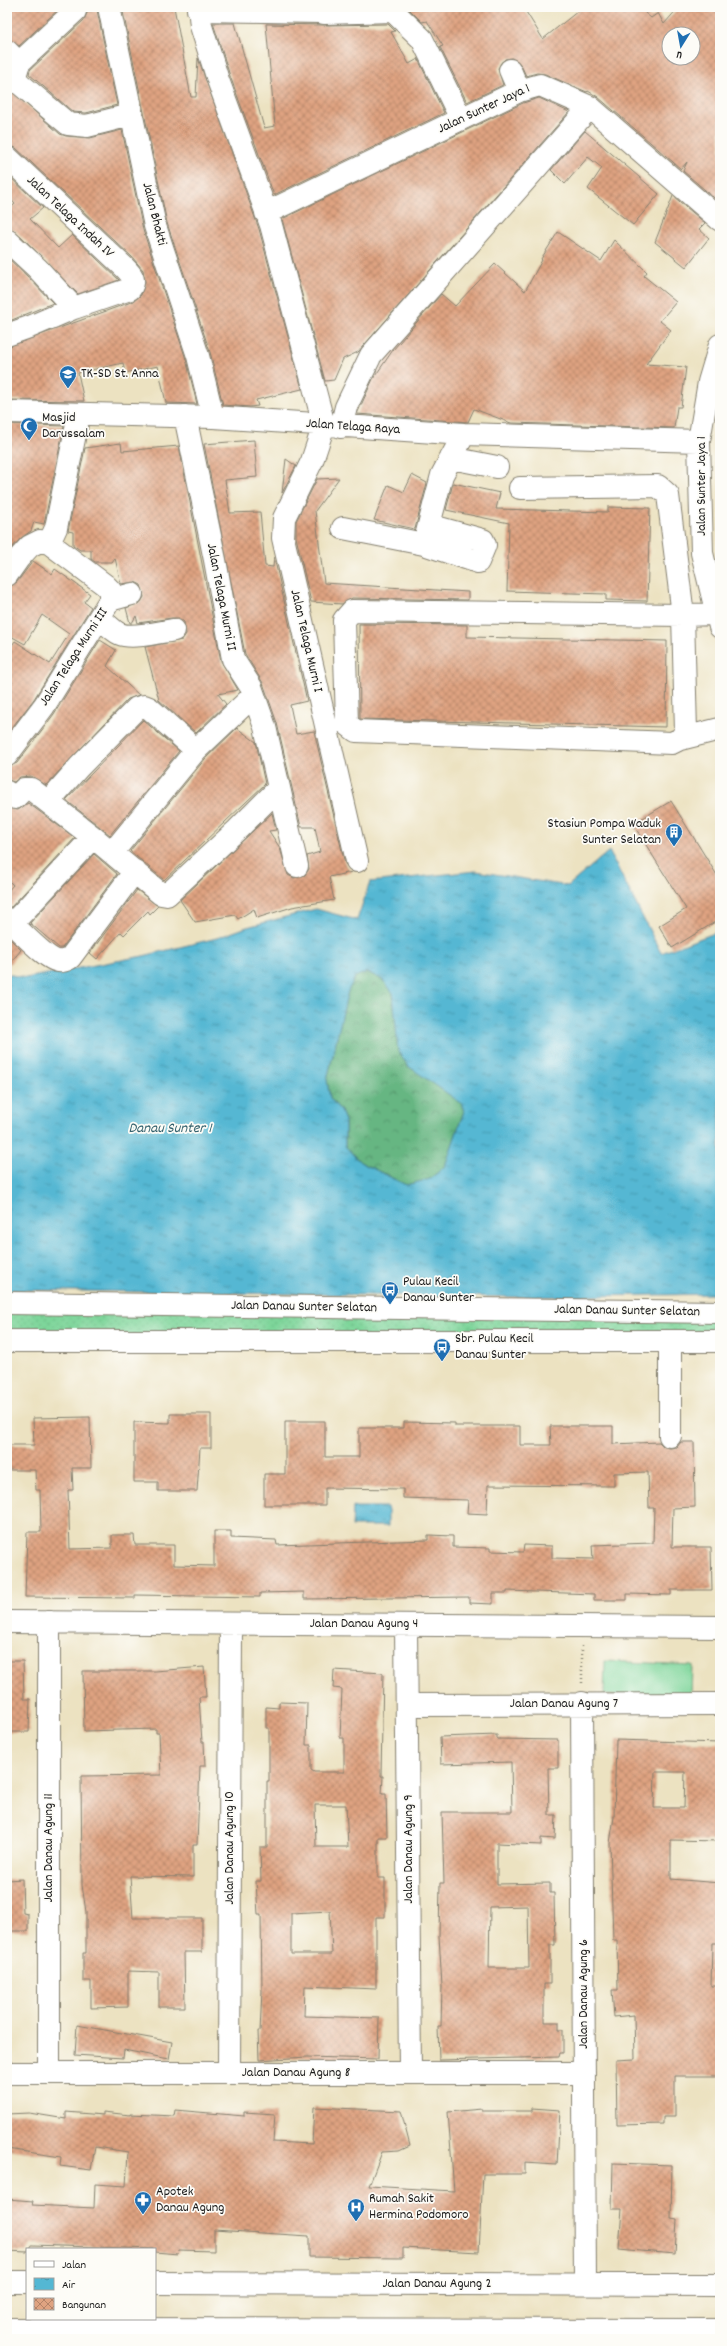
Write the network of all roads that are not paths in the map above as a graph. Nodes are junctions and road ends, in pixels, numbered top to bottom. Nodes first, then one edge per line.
1 (76, 7) edge
2 (109, 7) edge
3 (199, 9) edge
4 (320, 9) edge
5 (13, 57) edge
6 (510, 70) dead end
7 (519, 91) junction
8 (590, 107) junction
9 (130, 114) junction
10 (461, 119) junction
11 (7, 157) edge
12 (266, 213) junction
13 (720, 220) edge
14 (7, 240) edge
15 (74, 308) junction
16 (7, 334) edge
17 (720, 344) edge
18 (7, 412) edge
19 (79, 414) junction
20 (185, 416) junction
21 (213, 416) junction
22 (333, 426) junction
23 (464, 434) junction
24 (699, 441) junction
25 (451, 458) junction
26 (498, 466) dead end
27 (520, 488) dead end
28 (343, 528) dead end
29 (49, 543) junction
30 (7, 575) edge
31 (132, 594) dead end
32 (105, 609) junction
33 (683, 615) junction
34 (718, 621) edge
35 (174, 630) dead end
36 (254, 695) junction
37 (720, 729) edge
38 (680, 739) junction
39 (196, 750) junction
40 (7, 755) edge
41 (278, 789) junction
42 (10, 800) edge
43 (48, 802) junction
44 (93, 837) junction
45 (112, 853) junction
46 (357, 861) dead end
47 (297, 866) dead end
48 (135, 871) junction
49 (10, 921) edge
50 (7, 1303) edge
51 (720, 1312) edge
52 (7, 1341) edge
53 (670, 1341) junction
54 (720, 1341) edge
55 (670, 1436) dead end
56 (7, 1622) edge
57 (49, 1622) junction
58 (231, 1624) junction
59 (406, 1624) junction
60 (720, 1627) edge
61 (582, 1703) junction
62 (720, 1704) edge
63 (408, 1705) junction
64 (7, 2073) edge
65 (49, 2073) junction
66 (229, 2073) junction
67 (410, 2073) junction
68 (584, 2073) junction
69 (7, 2282) edge
70 (26, 2282) edge
71 (156, 2283) edge
72 (585, 2284) junction
73 (720, 2285) edge
74 (7, 2329) edge
75 (720, 2330) edge
76 (72, 2334) edge
77 (235, 2334) edge
78 (526, 2335) edge

1 - 5 street
2 - 9 street, Jalan Bhakti
3 - 4 street
3 - 12 street
4 - 10 street
5 - 9 street
6 - 7 street
7 - 8 street, Jalan Sunter Jaya 1
7 - 10 street, Jalan Sunter Jaya 1
8 - 13 street, Jalan Sunter Jaya 1
8 - 22 street, Jalan Telaga Murni I
9 - 21 street, Jalan Bhakti
10 - 12 street, Jalan Sunter Jaya 1
11 - 15 street, Jalan Telaga Indah IV
12 - 22 street
14 - 15 street
15 - 16 street
17 - 24 street, Jalan Sunter Jaya 1
18 - 19 street, Jalan Telaga Raya
19 - 20 street, Jalan Telaga Raya
19 - 29 street
20 - 21 street, Jalan Telaga Raya
20 - 36 street, Jalan Telaga Murni II
21 - 22 street, Jalan Telaga Raya
22 - 23 street, Jalan Telaga Raya
22 - 46 street, Jalan Telaga Murni I
23 - 24 street, Jalan Telaga Raya
23 - 25 street
24 - 34 street, Jalan Sunter Jaya 1
25 - 26 street
25 - 28 street
27 - 33 street
29 - 30 street
29 - 32 street, Jalan Telaga Murni III
31 - 32 street
32 - 35 street
32 - 40 street, Jalan Telaga Murni III
33 - 34 street
33 - 38 street
33 - 38 street
36 - 39 street
36 - 41 street, Jalan Telaga Murni II
37 - 38 street
39 - 43 street
39 - 45 street
41 - 47 street, Jalan Telaga Murni II
41 - 48 street
42 - 43 street
43 - 44 street
44 - 45 street
44 - 49 street
45 - 48 street
48 - 49 street
50 - 51 street, Jalan Danau Sunter Selatan
52 - 53 street, Jalan Danau Sunter Selatan
53 - 54 street, Jalan Danau Sunter Selatan
53 - 55 street
56 - 57 street, Jalan Danau Agung 4
57 - 58 street, Jalan Danau Agung 4
57 - 65 street, Jalan Danau Agung 11
58 - 59 street, Jalan Danau Agung 4
58 - 66 street, Jalan Danau Agung 10
59 - 60 street, Jalan Danau Agung 4
59 - 63 street, Jalan Danau Agung 9
61 - 62 street, Jalan Danau Agung 7
61 - 63 street, Jalan Danau Agung 7
61 - 68 street, Jalan Danau Agung 6
63 - 67 street, Jalan Danau Agung 9
64 - 65 street, Jalan Danau Agung 8
65 - 66 street, Jalan Danau Agung 8
66 - 67 street, Jalan Danau Agung 8
67 - 68 street, Jalan Danau Agung 8
68 - 72 street, Jalan Danau Agung 6
69 - 70 street
71 - 72 street, Jalan Danau Agung 2
72 - 73 street, Jalan Danau Agung 2
74 - 76 street
75 - 78 street
76 - 77 street
77 - 78 street

